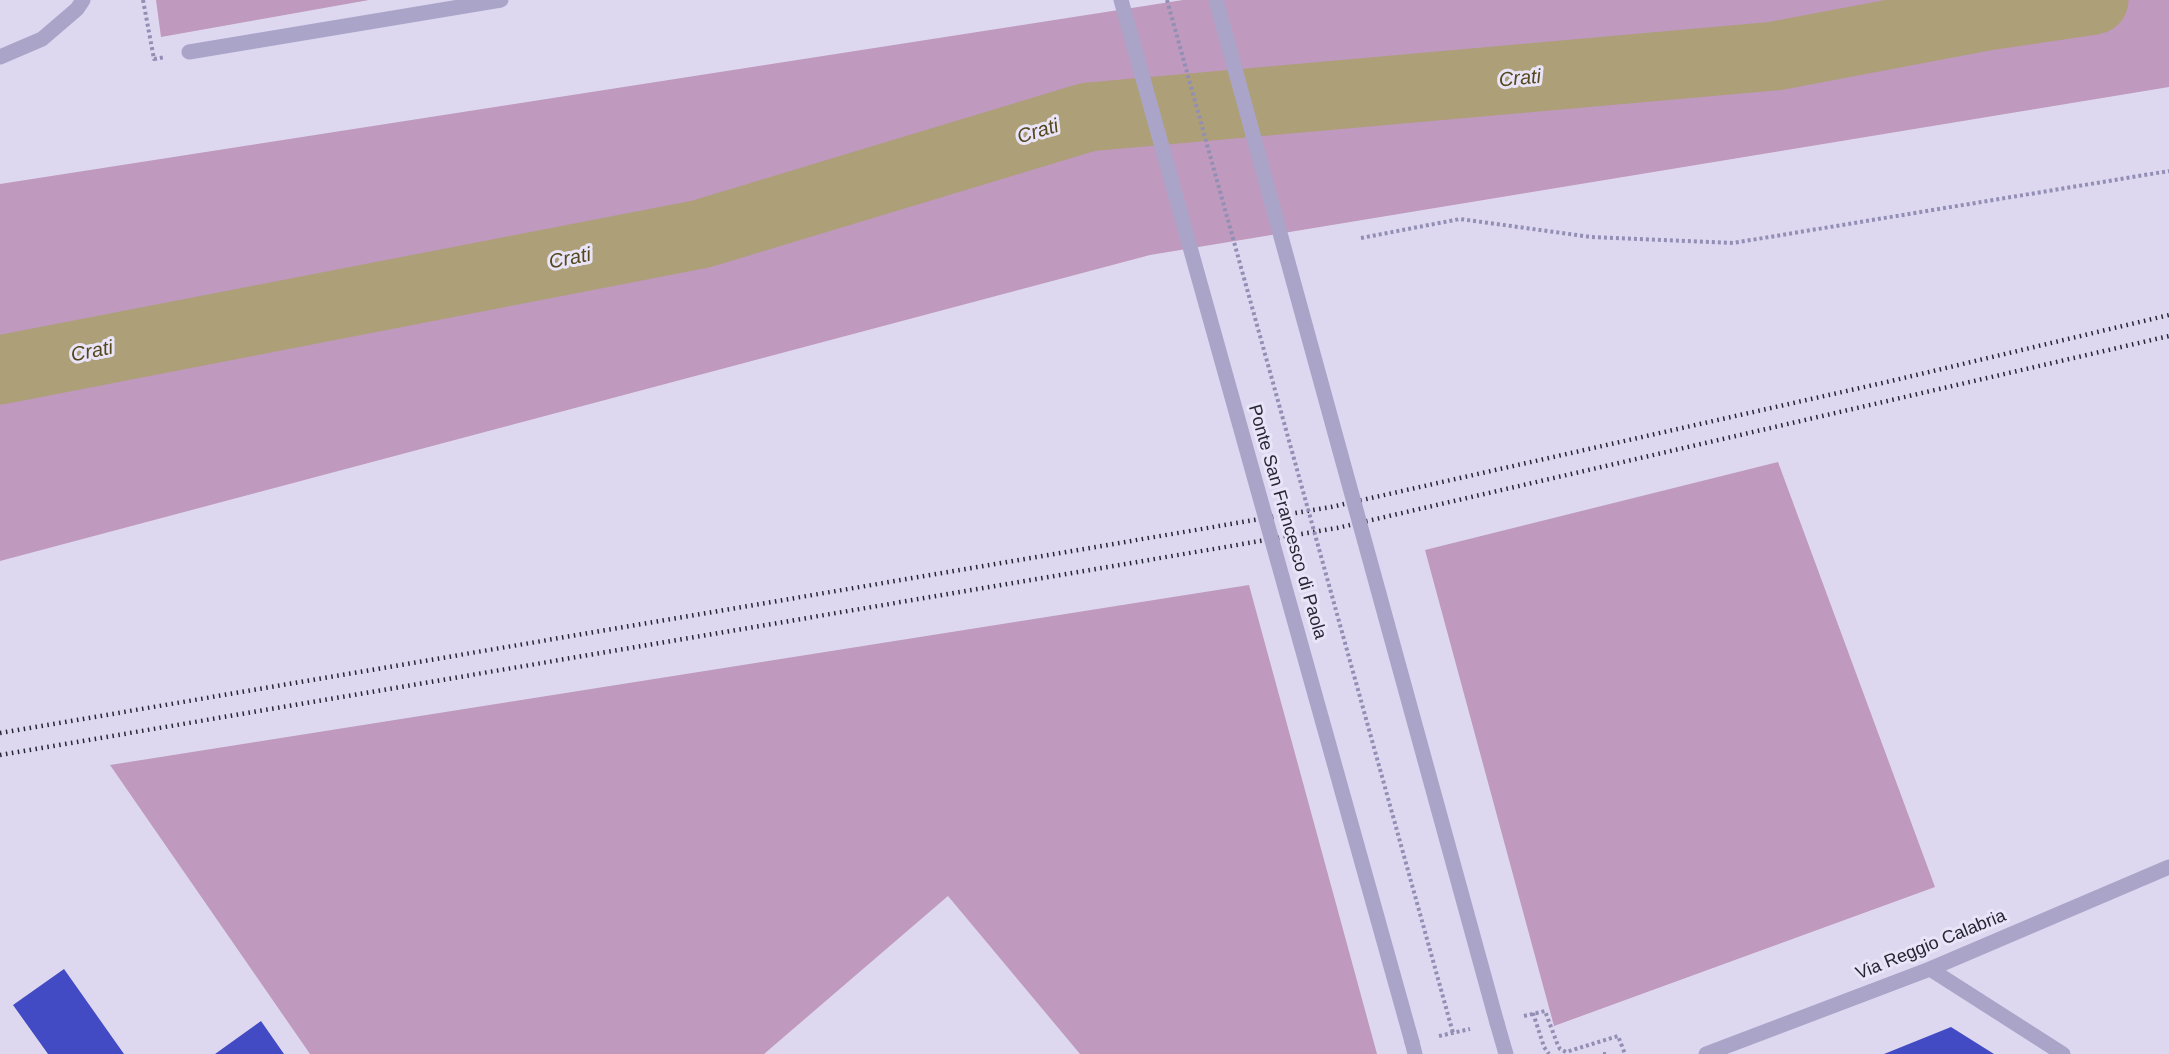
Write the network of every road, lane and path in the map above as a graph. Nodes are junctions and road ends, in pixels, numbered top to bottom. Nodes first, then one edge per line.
1 (83, 0) edge
2 (143, 0) edge
3 (501, 0) edge
4 (1121, 0) edge
5 (1167, 0) edge
6 (1216, 0) edge
7 (189, 52) joint
8 (0, 57) edge
9 (2169, 171) edge
10 (1361, 238) dead end
11 (2169, 867) edge
12 (1930, 969) junction
13 (1533, 1013) junction
14 (1497, 1023) junction
15 (1453, 1033) junction
16 (1413, 1048) edge
17 (1506, 1054) edge
18 (1549, 1054) edge
19 (1603, 1054) edge
20 (1609, 1054) edge
21 (1625, 1054) edge
22 (1706, 1054) edge
23 (2063, 1054) edge

1 - 8 street
2 - 7 path
3 - 7 street
4 - 16 street, Ponte San Francesco di Paola, bridge
5 - 15 path, Ponte San Francesco di Paola, bridge
6 - 14 street, bridge
9 - 10 path
11 - 12 street, Via Reggio Calabria
12 - 22 street, Via Reggio Calabria
12 - 23 street
13 - 14 path
13 - 18 path
13 - 21 path
14 - 15 path
14 - 17 street
15 - 16 path
19 - 20 path

